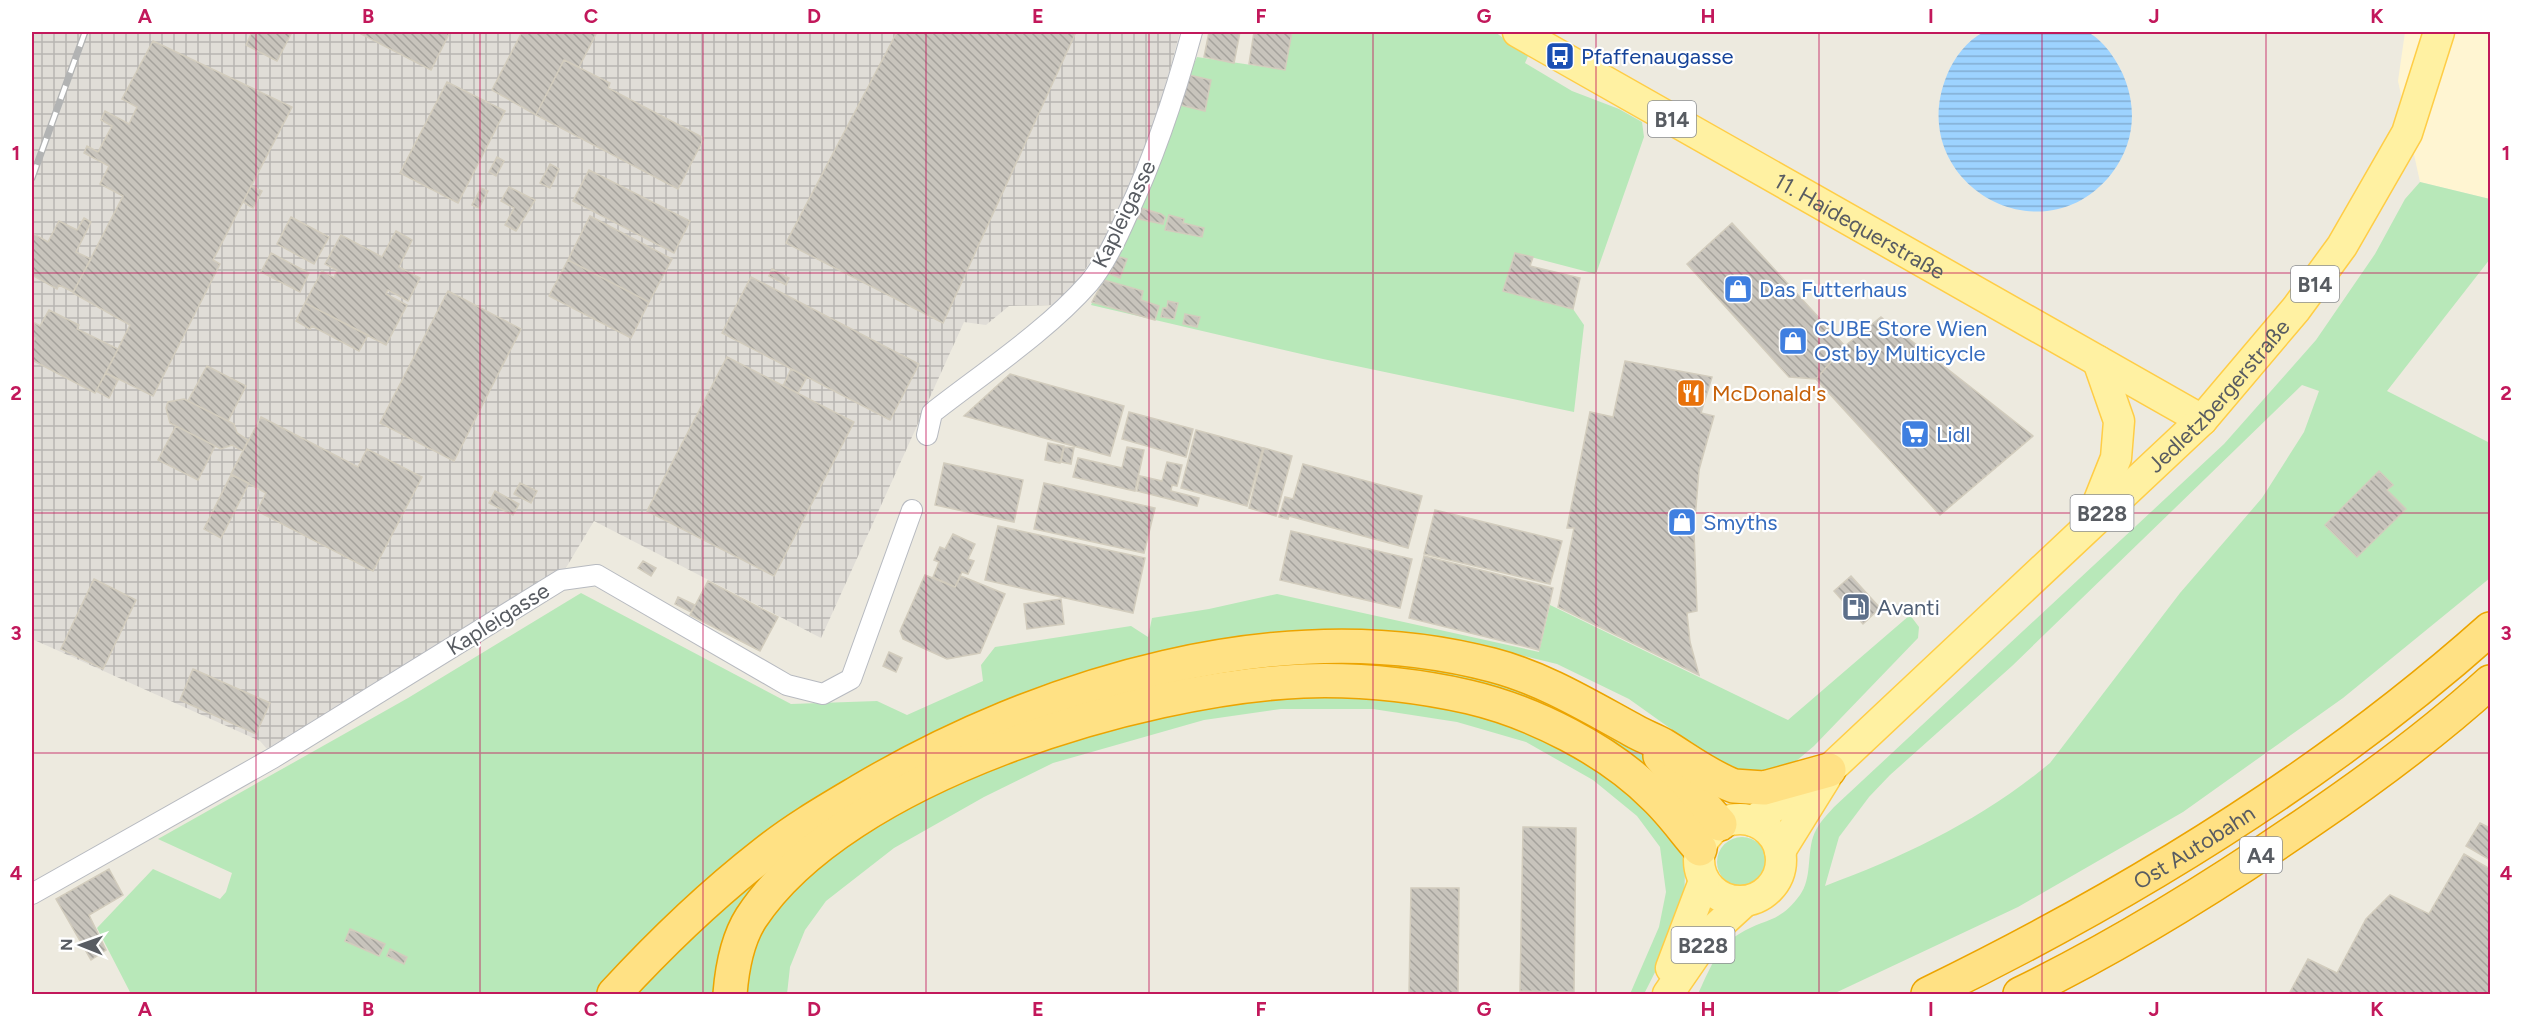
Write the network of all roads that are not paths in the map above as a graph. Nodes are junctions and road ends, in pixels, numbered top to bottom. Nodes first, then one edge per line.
1 (1192, 32) edge
2 (1518, 32) edge
3 (2439, 32) edge
4 (2098, 361) junction
5 (2202, 420) junction
6 (927, 435) dead end
7 (912, 510) dead end
8 (2089, 526) junction
9 (2490, 629) edge
10 (2487, 686) edge
11 (1633, 730) junction
12 (1829, 770) junction
13 (1753, 821) junction
14 (1720, 824) junction
15 (1700, 849) junction
16 (1780, 851) junction
17 (1704, 881) junction
18 (32, 894) edge
19 (1745, 901) junction
20 (614, 994) edge
21 (730, 994) edge
22 (1662, 994) edge
23 (1668, 994) edge
24 (1928, 994) edge
25 (2020, 994) edge

1 - 6 street, Kapleigasse
2 - 4 main road, 11. Haidequerstraße / B14
3 - 5 main road, Jedletzbergerstraße / B14
4 - 5 main road, 11. Haidequerstraße / B14
4 - 8 main road, B228
5 - 8 main road, Jedletzbergerstraße / B228
7 - 18 street, Kapleigasse
8 - 12 main road, Jedletzbergerstraße / B228
9 - 24 highway, Ost Autobahn / A4
10 - 25 highway, Ost Autobahn / A4
11 - 12 highway
11 - 14 highway
11 - 20 highway
12 - 13 main road, Jedletzbergerstraße / B228
12 - 16 main road, Jedletzbergerstraße / B228
13 - 14 main road
13 - 16 main road
14 - 15 main road
15 - 17 main road
15 - 21 highway
16 - 19 main road
17 - 19 main road
17 - 22 main road, B228
19 - 23 main road, B228

